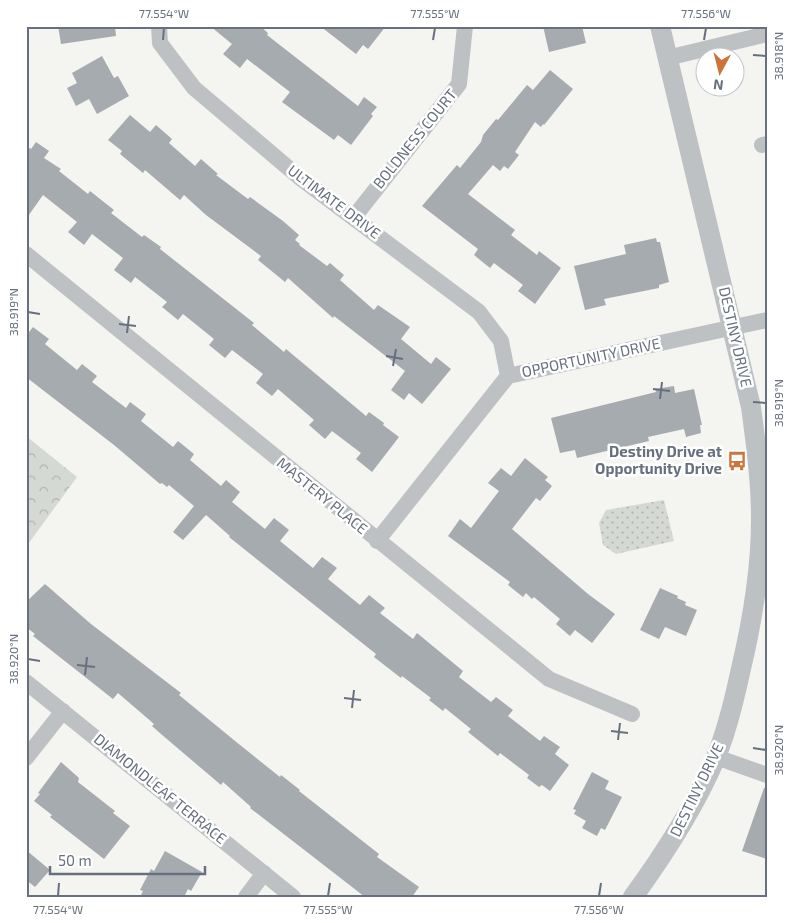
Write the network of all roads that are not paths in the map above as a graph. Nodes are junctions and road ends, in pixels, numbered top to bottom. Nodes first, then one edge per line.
1 (158, 26) edge
2 (465, 26) edge
3 (660, 26) edge
4 (767, 34) edge
5 (667, 58) junction
6 (354, 217) junction
7 (26, 254) edge
8 (767, 320) edge
9 (732, 328) junction
10 (508, 376) junction
11 (377, 541) junction
12 (26, 682) edge
13 (63, 711) junction
14 (632, 714) dead end
15 (716, 757) junction
16 (26, 758) edge
17 (767, 775) edge
18 (264, 873) junction
19 (246, 897) edge
20 (293, 897) edge
21 (633, 897) edge

1 - 6 street, ULTIMATE DRIVE
2 - 6 street, BOLDNESS COURT
3 - 5 street, DESTINY DRIVE
4 - 5 street
5 - 9 street, DESTINY DRIVE
6 - 10 street, ULTIMATE DRIVE
7 - 11 street, MASTERY PLACE
8 - 9 street, OPPORTUNITY DRIVE
9 - 10 street, OPPORTUNITY DRIVE
9 - 15 street, DESTINY DRIVE
10 - 11 street, OPPORTUNITY DRIVE
11 - 14 street, MASTERY PLACE
12 - 13 street, DIAMONDLEAF TERRACE
13 - 16 street
13 - 18 street, DIAMONDLEAF TERRACE
15 - 17 street
15 - 21 street, DESTINY DRIVE
18 - 19 street
18 - 20 street, DIAMONDLEAF TERRACE

